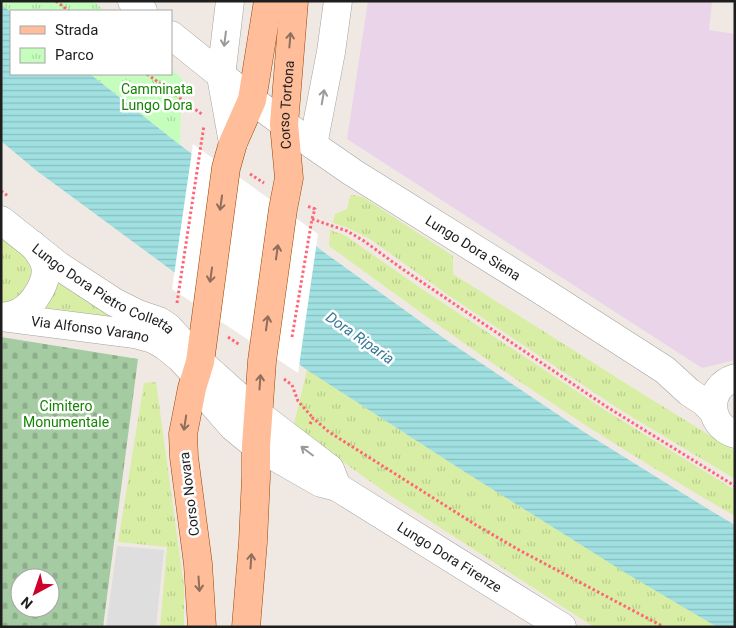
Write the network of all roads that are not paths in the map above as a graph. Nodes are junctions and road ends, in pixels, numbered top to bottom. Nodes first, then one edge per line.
1 (132, 1) edge
2 (230, 1) edge
3 (268, 1) edge
4 (294, 1) edge
5 (338, 1) edge
6 (142, 10) edge
7 (172, 36) edge
8 (221, 76) junction
9 (252, 100) junction
10 (284, 124) junction
11 (313, 145) junction
12 (229, 157) junction
13 (12, 228) edge
14 (1, 317) edge
15 (198, 369) junction
16 (665, 370) junction
17 (730, 380) edge
18 (713, 411) junction
19 (258, 414) junction
20 (735, 434) edge
21 (256, 446) junction
22 (337, 487) junction
23 (202, 627) edge
24 (246, 627) edge
25 (562, 627) edge

1 - 6 street
2 -> 8 street
3 - 9 main road
10 -> 4 main road, Corso Tortona
11 -> 5 street, Corso Tortona
7 - 8 street, Lungo Dora Siena
8 - 9 street, Lungo Dora Siena
8 - 12 street
9 - 10 street, Lungo Dora Siena
9 - 12 main road
10 - 11 street, Lungo Dora Siena
19 -> 10 main road, Corso Tortona
11 - 16 street, Lungo Dora Siena
12 -> 15 main road
13 - 14 street
13 - 15 street, Lungo Dora Pietro Colletta
14 - 15 street, Via Alfonso Varano
15 - 19 street, Lungo Dora Firenze
15 - 21 street, Lungo Dora Firenze
15 -> 23 main road, Corso Novara
16 - 17 street, Lungo Dora Siena
16 - 18 street, Lungo Dora Siena
17 - 18 street
18 - 20 street, Lungo Dora Siena
19 - 21 main road
22 -> 19 street, Lungo Dora Firenze
21 - 22 street, Lungo Dora Firenze
24 -> 21 main road
22 - 25 street, Lungo Dora Firenze

